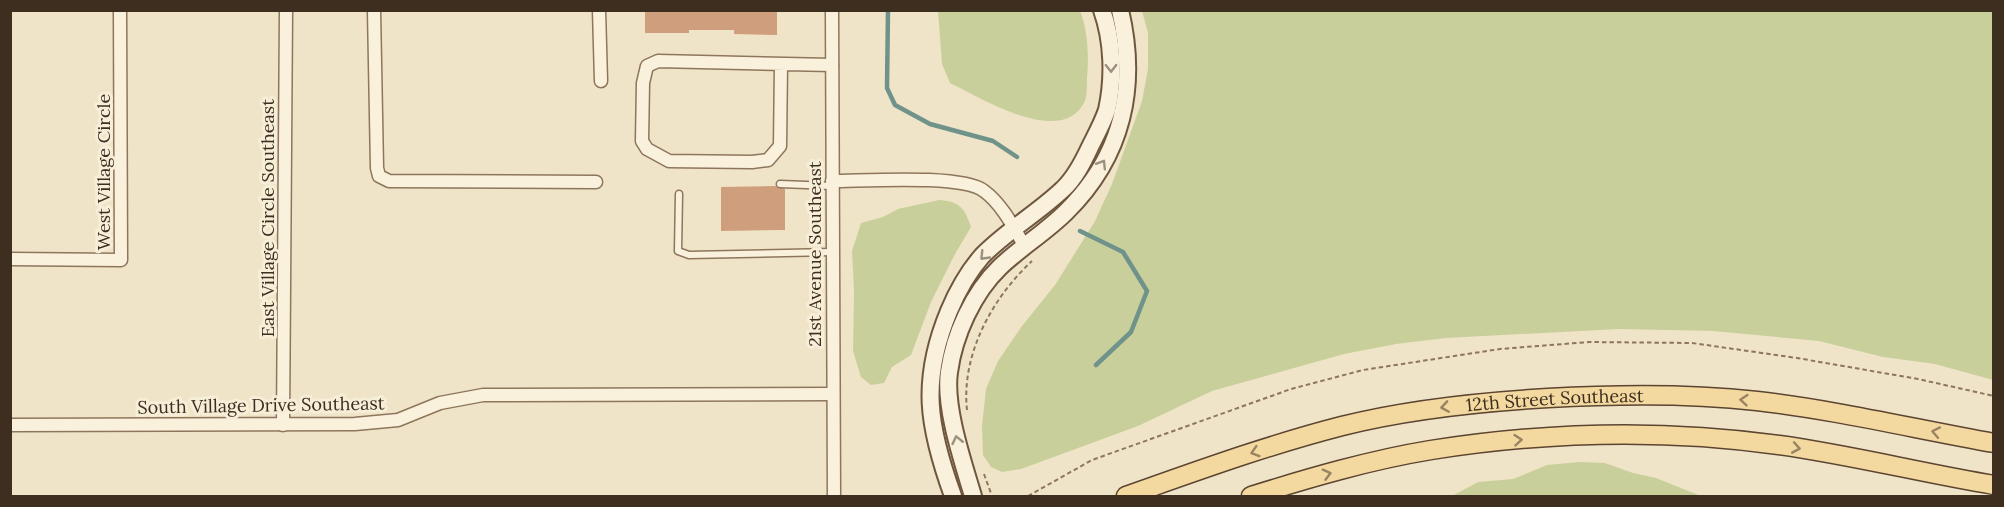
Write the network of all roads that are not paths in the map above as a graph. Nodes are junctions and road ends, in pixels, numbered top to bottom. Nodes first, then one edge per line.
1 (120, 10) edge
2 (286, 10) edge
3 (374, 10) edge
4 (599, 10) edge
5 (832, 10) edge
6 (1102, 10) edge
7 (1120, 10) edge
8 (781, 64) junction
9 (832, 65) junction
10 (601, 81) dead end
11 (596, 182) dead end
12 (832, 183) junction
13 (780, 184) dead end
14 (680, 194) dead end
15 (1015, 229) junction
16 (832, 252) junction
17 (1032, 252) junction
18 (10, 259) edge
19 (833, 394) junction
20 (10, 425) edge
21 (283, 425) junction
22 (1994, 443) edge
23 (1994, 485) edge
24 (834, 496) edge
25 (953, 496) edge
26 (973, 496) edge
27 (1126, 496) edge
28 (1251, 496) edge

1 - 18 street, West Village Circle
2 - 21 street, East Village Circle Southeast
3 - 11 street
4 - 10 street
5 - 9 street, 21st Avenue Southeast
6 -> 15 street
17 -> 7 street
8 - 8 street
8 - 9 street
9 - 12 street, 21st Avenue Southeast
12 - 13 lane
12 - 15 street
12 - 16 street, 21st Avenue Southeast
14 - 16 lane
15 - 17 street
15 -> 25 street
16 - 19 street, 21st Avenue Southeast
26 -> 17 street
19 - 21 street, South Village Drive Southeast
19 - 24 street, 21st Avenue Southeast
20 - 21 street, South Village Drive Southeast
22 -> 27 main road, 12th Street Southeast
28 -> 23 main road, 12th Street Southeast

